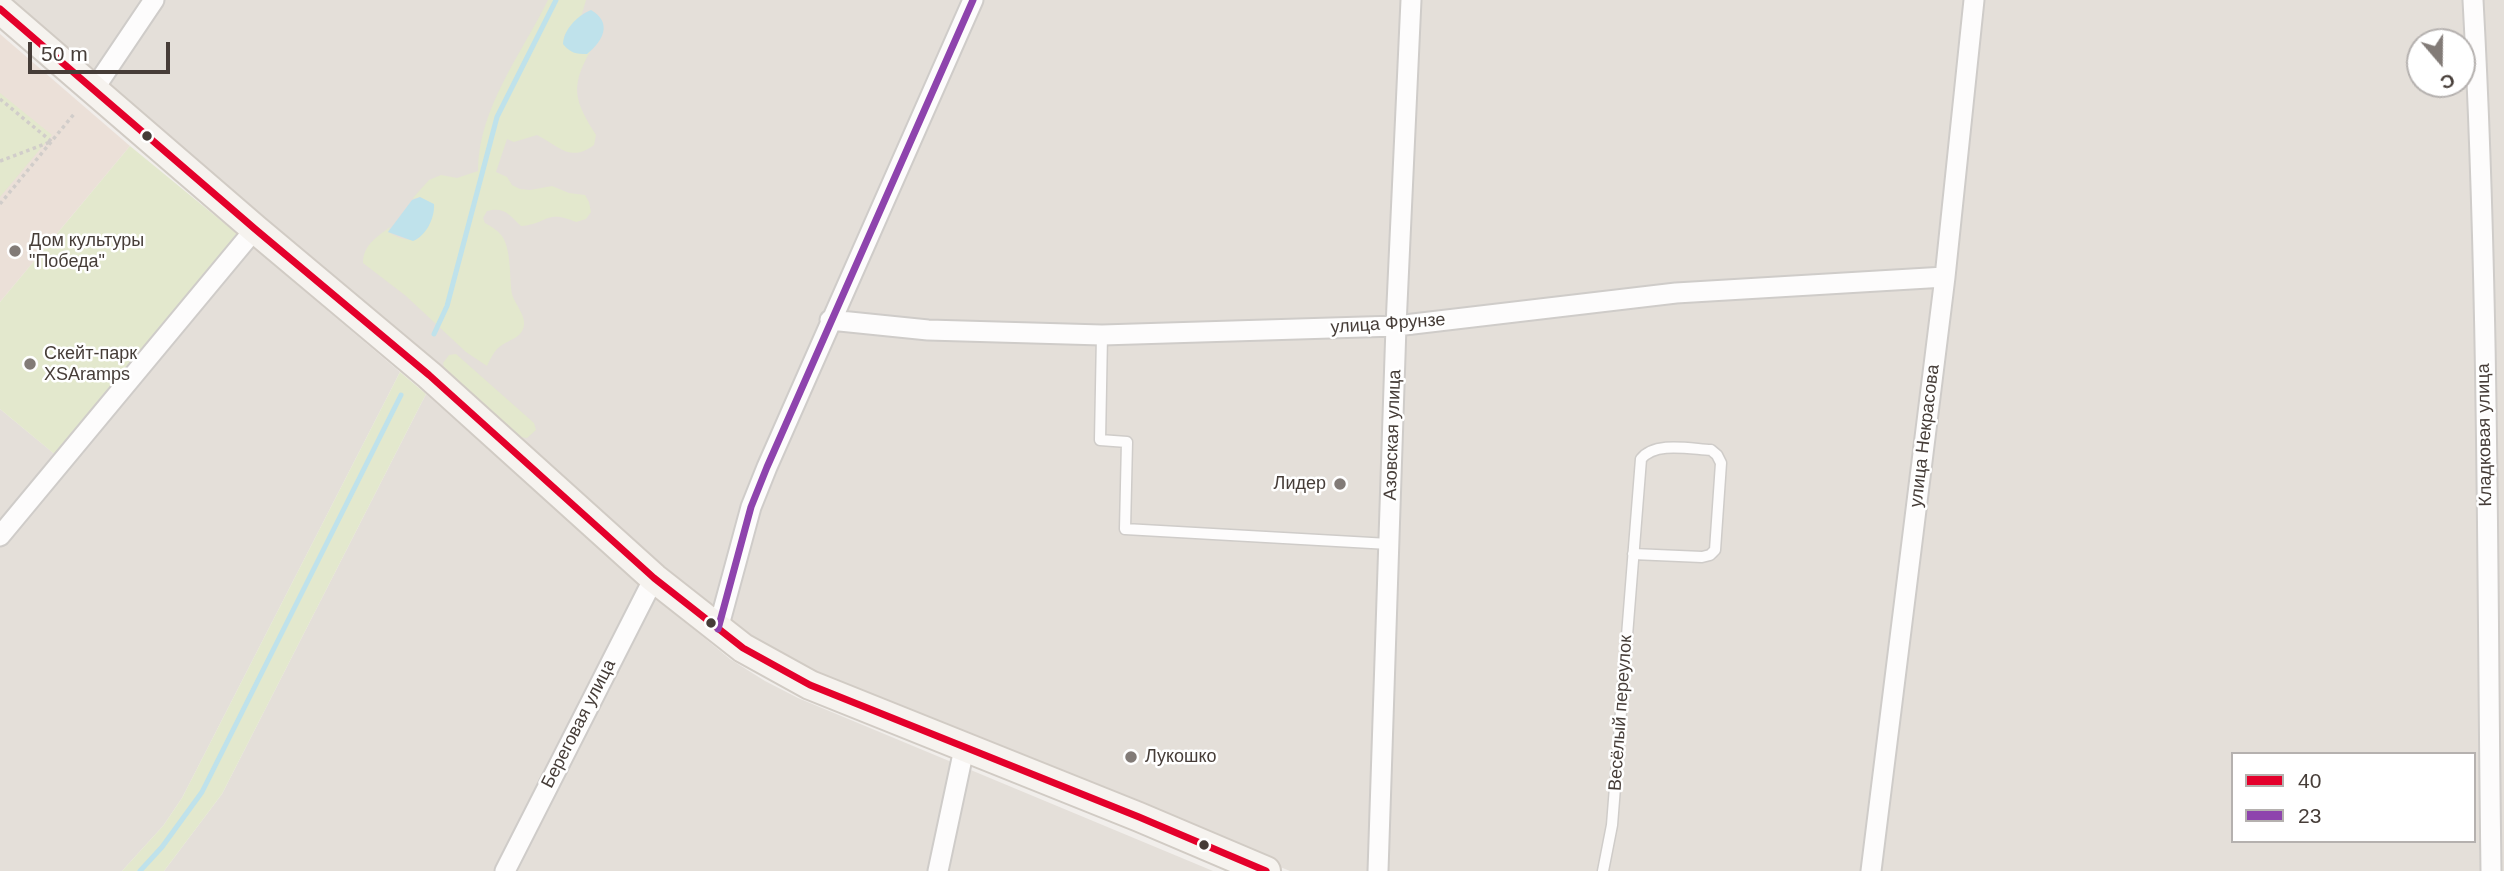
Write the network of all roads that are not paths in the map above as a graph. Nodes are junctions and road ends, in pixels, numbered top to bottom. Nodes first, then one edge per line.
1 (154, 0) edge
2 (973, 0) edge
3 (1411, 0) edge
4 (1974, 0) edge
5 (2473, 0) edge
6 (0, 9) edge
7 (94, 89) junction
8 (256, 229) junction
9 (1945, 277) junction
10 (830, 320) junction
11 (1396, 326) junction
12 (1102, 335) junction
13 (0, 536) edge
14 (1389, 544) junction
15 (1633, 554) junction
16 (654, 578) junction
17 (718, 629) junction
18 (964, 749) junction
19 (505, 871) edge
20 (938, 871) edge
21 (1266, 871) edge
22 (1378, 871) edge
23 (1603, 871) edge
24 (1871, 871) edge
25 (2490, 871) edge

1 - 7 street
2 - 10 street
3 - 11 street, Азовская улица
4 - 9 street, улица Некрасова
5 - 25 street, Кладковая улица
6 - 7 street
7 - 8 street
8 - 13 street
8 - 16 street
9 - 11 street, улица Фрунзе
9 - 24 street, улица Некрасова
10 - 12 street, улица Фрунзе
10 - 17 street
11 - 12 street, улица Фрунзе
11 - 14 street, Азовская улица
12 - 14 lane
14 - 22 street, Азовская улица
15 - 15 lane, Весёлый переулок
15 - 23 lane, Весёлый переулок
16 - 17 street
16 - 19 street, Береговая улица
17 - 18 street
18 - 20 street
18 - 21 street

